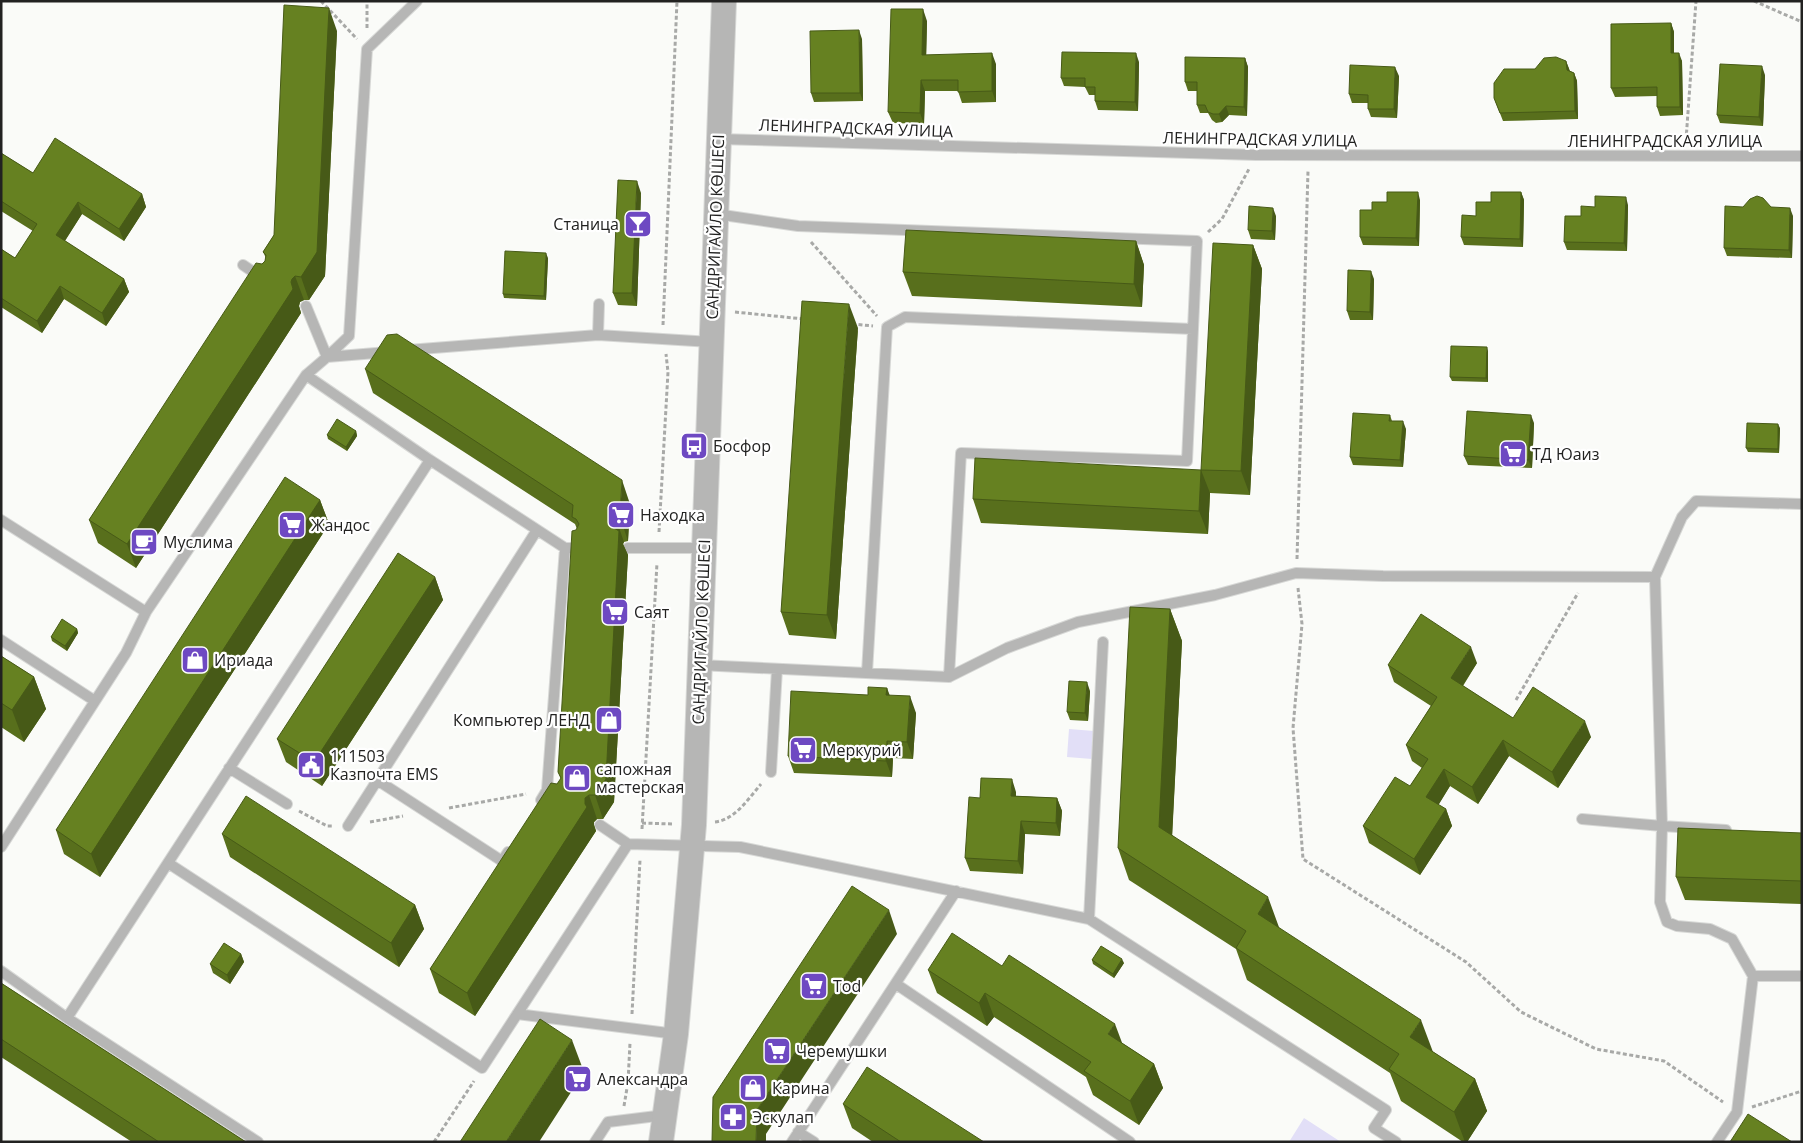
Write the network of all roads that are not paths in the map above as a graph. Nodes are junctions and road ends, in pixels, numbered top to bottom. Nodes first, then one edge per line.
1 (417, 1) edge
2 (724, 1) edge
3 (718, 139) junction
4 (1802, 156) edge
5 (716, 214) junction
6 (243, 265) dead end
7 (268, 281) edge
8 (599, 304) dead end
9 (306, 306) dead end
10 (1193, 329) junction
11 (598, 335) junction
12 (711, 342) junction
13 (327, 357) junction
14 (306, 375) junction
15 (430, 460) junction
16 (1802, 504) edge
17 (1, 520) edge
18 (537, 530) junction
19 (565, 548) junction
20 (581, 548) edge
21 (628, 548) dead end
22 (704, 548) junction
23 (1655, 577) junction
24 (146, 612) junction
25 (1, 640) edge
26 (1102, 642) dead end
27 (699, 665) junction
28 (776, 669) junction
29 (867, 673) junction
30 (949, 677) junction
31 (95, 701) junction
32 (230, 768) junction
33 (770, 772) road end
34 (377, 780) junction
35 (287, 804) dead end
36 (537, 806) edge
37 (1582, 819) dead end
38 (600, 825) dead end
39 (348, 826) dead end
40 (1662, 826) junction
41 (1732, 831) edge
42 (693, 835) junction
43 (628, 844) junction
44 (512, 846) edge
45 (1, 848) edge
46 (168, 862) junction
47 (956, 891) junction
48 (1089, 919) junction
49 (1, 971) edge
50 (1753, 976) junction
51 (1802, 976) edge
52 (896, 984) junction
53 (517, 1014) junction
54 (68, 1018) junction
55 (676, 1034) junction
56 (665, 1115) junction
57 (798, 1132) junction
58 (258, 1142) edge
59 (595, 1142) edge
60 (661, 1142) edge
61 (792, 1142) edge
62 (814, 1142) edge
63 (1130, 1142) edge
64 (1396, 1142) edge
65 (1718, 1142) edge

1 - 13 lane
2 - 3 street, САНДРИГАЙЛО КӨШЕСІ
3 - 4 lane, ЛЕНИНГРАДСКАЯ УЛИЦА
3 - 5 street, САНДРИГАЙЛО КӨШЕСІ
5 - 10 lane
5 - 12 street, САНДРИГАЙЛО КӨШЕСІ
6 - 7 lane
8 - 11 lane
9 - 13 lane
10 - 29 lane
10 - 30 lane
11 - 12 lane
11 - 13 lane
12 - 22 street, САНДРИГАЙЛО КӨШЕСІ
13 - 14 lane
14 - 15 lane
14 - 24 lane
15 - 18 lane
15 - 32 lane
16 - 23 lane
17 - 24 lane
18 - 19 lane
18 - 34 lane
19 - 20 lane
19 - 36 lane
21 - 22 lane
22 - 27 street, САНДРИГАЙЛО КӨШЕСІ
23 - 30 lane
23 - 40 lane
24 - 31 lane
25 - 31 lane
26 - 48 lane
27 - 28 lane
27 - 42 street, САНДРИГАЙЛО КӨШЕСІ
28 - 29 lane
28 - 33 lane
29 - 30 lane
31 - 45 lane
32 - 35 lane
32 - 46 lane
34 - 39 lane
34 - 44 lane
37 - 40 lane
38 - 43 lane
40 - 41 lane
40 - 50 lane
42 - 43 lane
42 - 47 lane
42 - 55 street, САНДРИГАЙЛО КӨШЕСІ
43 - 53 lane
46 - 53 lane
46 - 54 lane
47 - 48 lane
47 - 52 lane
48 - 64 lane
49 - 54 lane
50 - 51 lane
50 - 65 lane
52 - 57 lane
52 - 63 lane
53 - 55 lane
54 - 58 lane
55 - 56 street, САНДРИГАЙЛО КӨШЕСІ
56 - 59 lane
56 - 60 street, САНДРИГАЙЛО КӨШЕСІ
57 - 61 lane
57 - 62 lane

